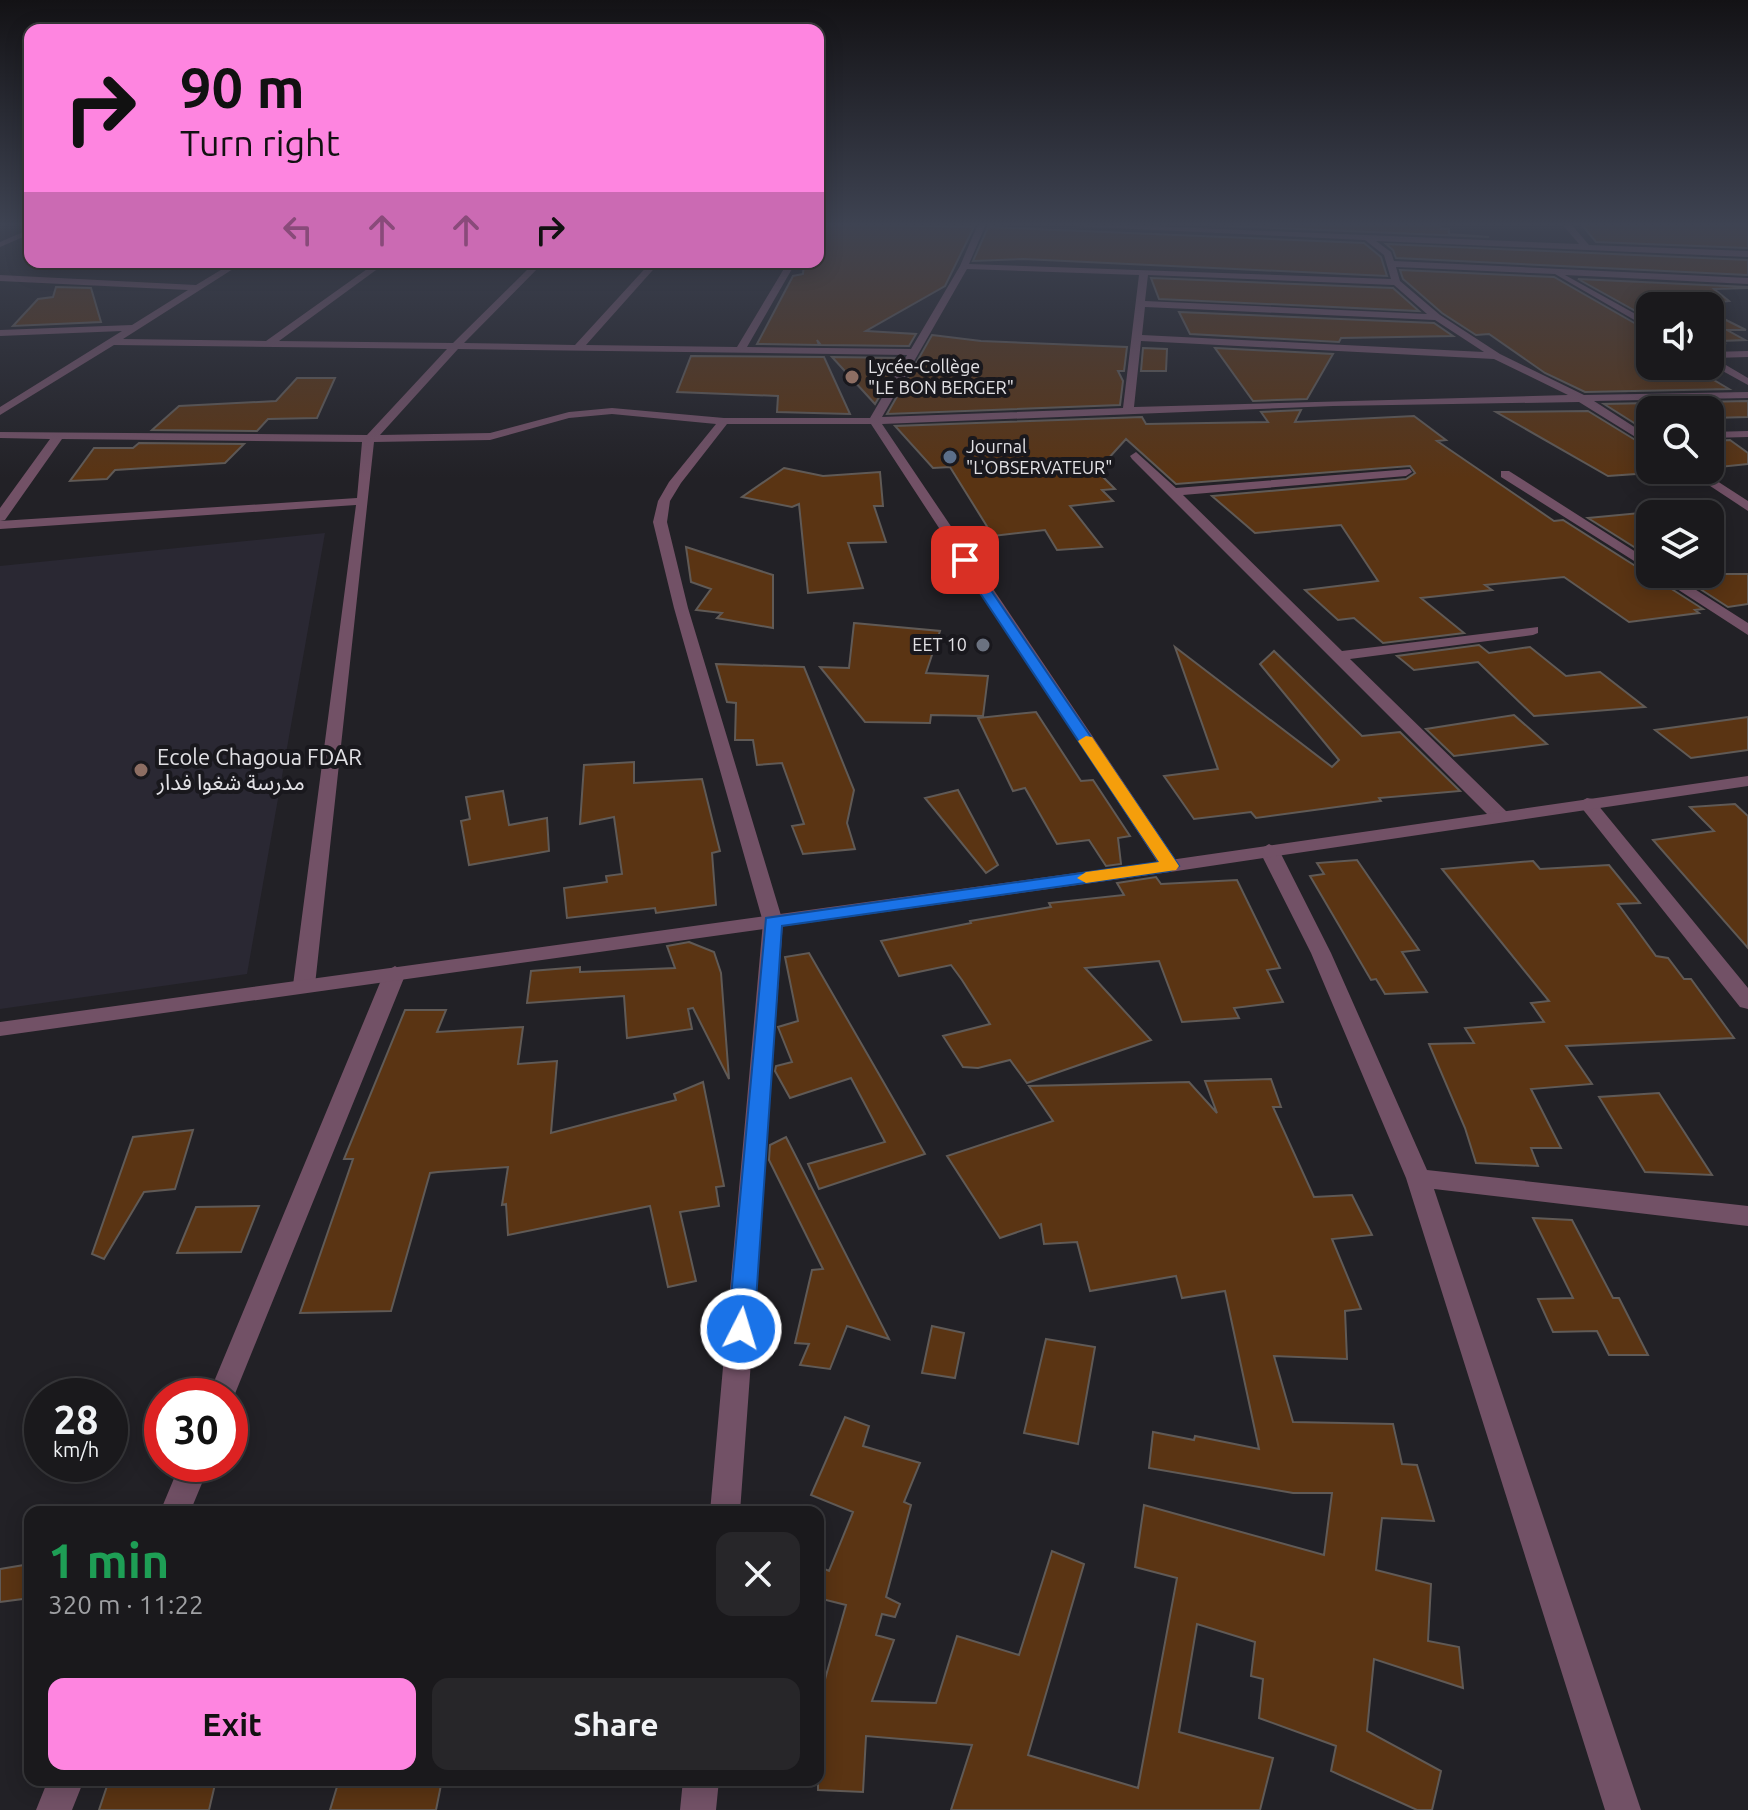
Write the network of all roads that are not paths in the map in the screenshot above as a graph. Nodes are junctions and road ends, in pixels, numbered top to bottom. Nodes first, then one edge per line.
1 (165, 308) edge
2 (318, 308) edge
3 (494, 308) edge
4 (614, 308) edge
5 (765, 308) edge
6 (938, 308) edge
7 (1141, 308) edge
8 (1243, 308) edge
9 (1427, 308) edge
10 (1437, 317) junction
11 (136, 327) junction
12 (0, 333) edge
13 (1138, 338) junction
14 (111, 342) junction
15 (268, 344) junction
16 (454, 348) junction
17 (577, 349) junction
18 (740, 350) junction
19 (912, 352) junction
20 (1748, 354) edge
21 (1496, 356) junction
22 (1724, 357) edge
23 (1724, 367) edge
24 (1748, 382) edge
25 (1748, 395) edge
26 (1578, 396) junction
27 (1333, 403) junction
28 (1593, 406) junction
29 (1128, 410) junction
30 (0, 412) edge
31 (1344, 414) junction
32 (724, 421) junction
33 (877, 427) junction
34 (1636, 433) edge
35 (1748, 434) edge
36 (0, 435) edge
37 (1724, 435) edge
38 (58, 436) junction
39 (368, 441) junction
40 (1136, 456) dead end
41 (1406, 472) dead end
42 (1505, 474) dead end
43 (1713, 484) edge
44 (1173, 492) junction
45 (363, 501) junction
46 (1748, 507) edge
47 (0, 517) edge
48 (0, 525) edge
49 (1636, 558) edge
50 (1683, 588) edge
51 (1533, 630) dead end
52 (1748, 630) edge
53 (1338, 656) junction
54 (1748, 781) edge
55 (1587, 803) junction
56 (1501, 817) junction
57 (1269, 850) junction
58 (1170, 866) junction
59 (773, 922) junction
60 (395, 973) junction
61 (304, 985) junction
62 (1748, 1002) edge
63 (0, 1029) edge
64 (1418, 1178) junction
65 (1748, 1216) edge
66 (229, 1378) edge
67 (188, 1482) edge
68 (178, 1506) edge
69 (725, 1506) edge
70 (64, 1786) edge
71 (700, 1786) edge
72 (54, 1810) edge
73 (698, 1810) edge
74 (1623, 1810) edge

1 - 11 street
2 - 15 street
3 - 16 street
4 - 17 street
5 - 18 street
6 - 19 street
7 - 13 street
8 - 10 street
9 - 10 street
10 - 21 street
11 - 12 street
11 - 14 street
13 - 21 street
13 - 29 street
14 - 15 street
14 - 30 street
15 - 16 street
16 - 17 street
16 - 39 street
17 - 18 street
18 - 19 street
19 - 33 street
20 - 22 street
21 - 26 street
23 - 24 street
25 - 26 street
26 - 27 street
26 - 28 street
27 - 29 street
27 - 31 street
28 - 31 street
28 - 34 street
29 - 33 street
31 - 33 street
32 - 33 street
32 - 39 street
32 - 59 street
33 - 58 street
35 - 37 lane
36 - 38 street
38 - 39 street
38 - 47 street
39 - 45 street
40 - 44 street
41 - 44 street
42 - 49 street
43 - 46 street
44 - 53 street
45 - 48 street
45 - 61 street
50 - 52 street
51 - 53 street
53 - 56 street
54 - 55 street
55 - 56 street
55 - 62 street
56 - 57 street
57 - 58 street
57 - 64 street
58 - 59 street
59 - 60 street
59 - 69 street
60 - 61 street
60 - 66 street
61 - 63 street
64 - 65 street
64 - 74 street
67 - 68 street
70 - 72 street
71 - 73 street

